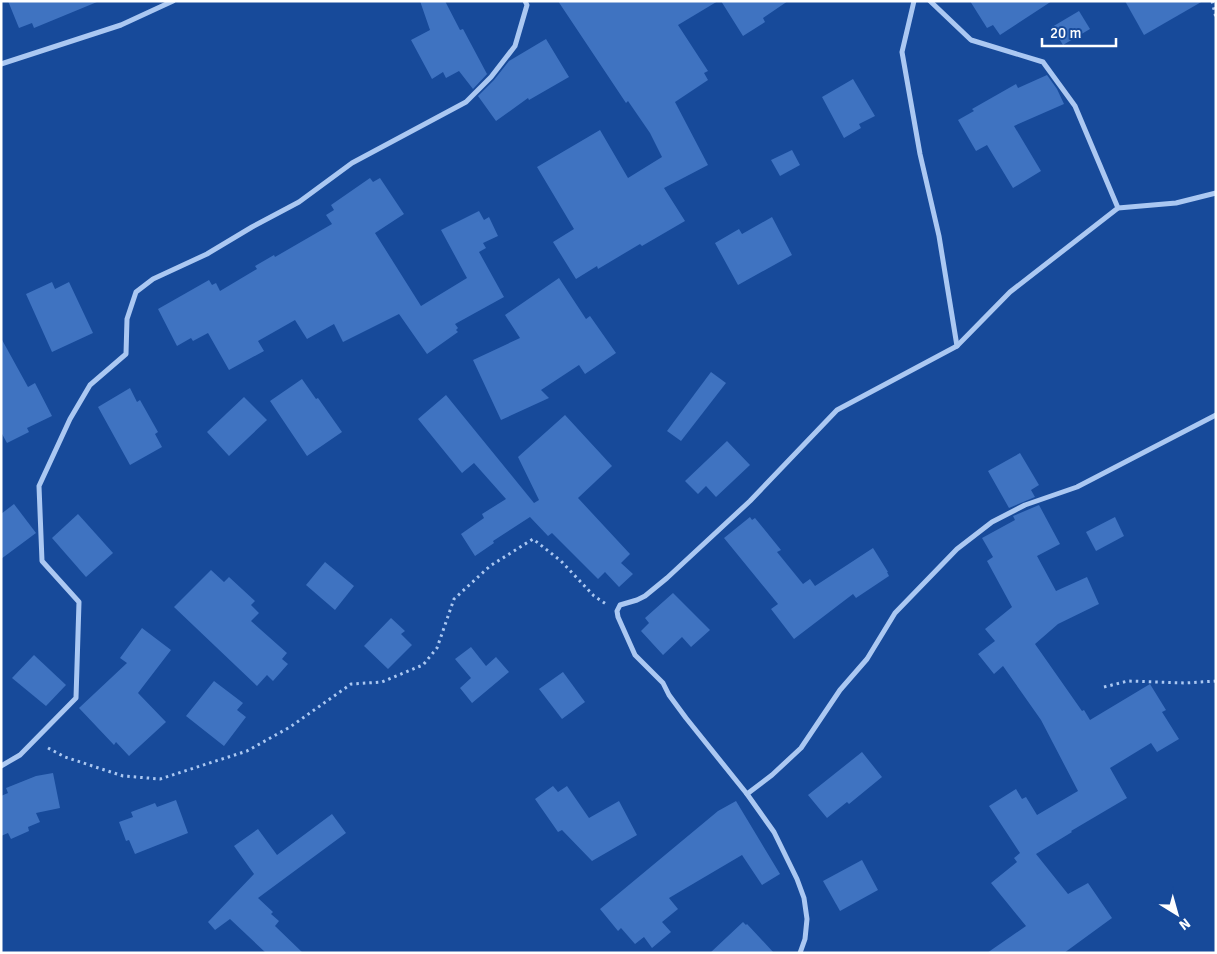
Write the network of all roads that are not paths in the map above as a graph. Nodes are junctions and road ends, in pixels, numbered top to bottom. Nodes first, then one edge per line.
1 (174, 1) edge
2 (525, 1) edge
3 (914, 1) edge
4 (930, 1) edge
5 (1, 64) edge
6 (1216, 193) edge
7 (1118, 208) junction
8 (957, 346) junction
9 (1216, 414) edge
10 (1, 766) edge
11 (747, 794) junction
12 (800, 953) edge

1 - 5 street
2 - 10 street
3 - 8 street
4 - 7 street
6 - 7 street
7 - 8 street
8 - 11 street
9 - 11 street
11 - 12 street

